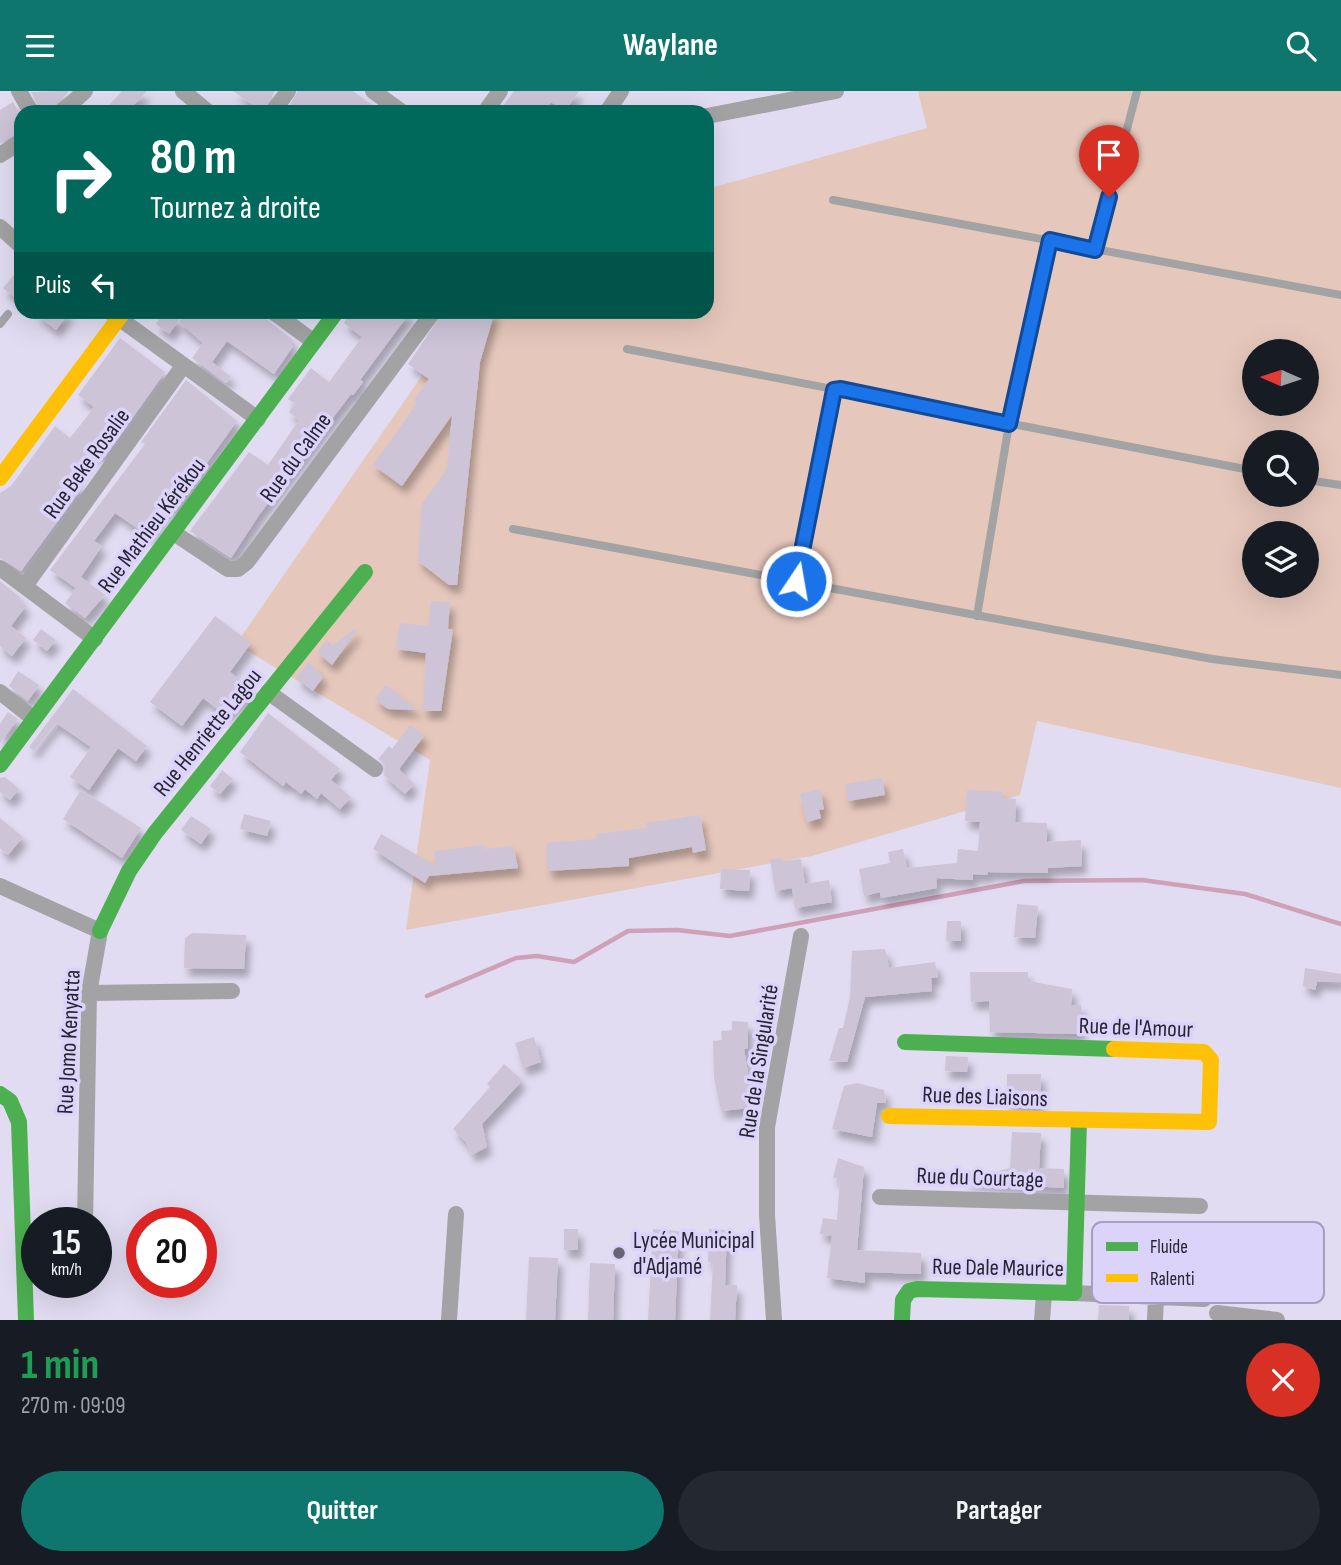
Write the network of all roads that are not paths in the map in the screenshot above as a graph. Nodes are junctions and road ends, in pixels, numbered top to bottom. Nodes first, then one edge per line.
1 (85, 91) edge
2 (183, 91) edge
3 (288, 91) edge
4 (373, 91) edge
5 (836, 91) edge
6 (1137, 91) edge
7 (70, 105) edge
8 (200, 105) edge
9 (277, 105) edge
10 (392, 105) edge
11 (714, 115) edge
12 (833, 200) dead end
13 (0, 227) edge
14 (14, 240) edge
15 (1050, 240) junction
16 (1095, 250) junction
17 (1341, 295) edge
18 (8, 314) dead end
19 (113, 319) edge
20 (123, 319) edge
21 (283, 319) edge
22 (331, 319) edge
23 (428, 319) edge
24 (0, 324) edge
25 (314, 342) junction
26 (627, 349) dead end
27 (183, 366) junction
28 (834, 390) junction
29 (258, 419) junction
30 (1009, 424) junction
31 (1242, 469) edge
32 (0, 478) edge
33 (1319, 482) edge
34 (1341, 485) edge
35 (513, 529) dead end
36 (174, 533) junction
37 (0, 568) edge
38 (365, 572) dead end
39 (796, 581) junction
40 (25, 586) junction
41 (977, 616) junction
42 (95, 639) junction
43 (1341, 675) edge
44 (0, 692) edge
45 (268, 692) junction
46 (34, 719) junction
47 (0, 765) edge
48 (375, 769) dead end
49 (0, 886) edge
50 (100, 931) junction
51 (801, 936) dead end
52 (232, 991) dead end
53 (89, 993) junction
54 (905, 1042) dead end
55 (0, 1094) edge
56 (889, 1116) dead end
57 (1079, 1121) junction
58 (880, 1197) dead end
59 (1079, 1203) junction
60 (1200, 1206) dead end
61 (86, 1207) edge
62 (456, 1214) dead end
63 (1074, 1293) junction
64 (1044, 1294) junction
65 (1092, 1294) edge
66 (1217, 1313) dead end
67 (26, 1320) edge
68 (449, 1320) edge
69 (774, 1320) edge
70 (902, 1320) edge
71 (1042, 1320) edge
72 (1278, 1320) edge

1 - 7 street
2 - 8 street
3 - 9 street
4 - 10 street
5 - 11 street
6 - 16 lane
12 - 15 lane
13 - 14 street
15 - 16 lane
15 - 30 lane
16 - 17 lane
18 - 24 lane
19 - 32 street
20 - 27 street
21 - 25 street
22 - 25 street, Rue Mathieu Kérékou
23 - 36 street, Rue du Calme
25 - 29 street, Rue Mathieu Kérékou
26 - 28 lane
27 - 29 street
27 - 40 street, Rue Beke Rosalie
28 - 30 lane
28 - 39 lane
29 - 36 street, Rue Mathieu Kérékou
30 - 31 lane
30 - 41 lane
33 - 34 lane
35 - 39 lane
36 - 42 street, Rue Mathieu Kérékou
37 - 40 street
38 - 45 street, Rue Henriette Lagou
39 - 41 lane
40 - 42 street
41 - 43 lane
42 - 46 street, Rue Mathieu Kérékou
44 - 46 street
45 - 48 street
45 - 50 street, Rue Henriette Lagou
46 - 47 street, Rue Mathieu Kérékou
49 - 50 street
50 - 53 street, Rue Jomo Kenyatta
51 - 69 street, Rue de la Singularité
52 - 53 street
53 - 61 street, Rue Jomo Kenyatta
54 - 57 street, Rue de l'Amour
55 - 67 street
56 - 57 street, Rue des Liaisons
57 - 59 street, Rue Dale Maurice
58 - 59 street, Rue du Courtage
59 - 60 street, Rue du Courtage
59 - 63 street, Rue Dale Maurice
62 - 68 street
63 - 64 street, Rue Dale Maurice
63 - 65 street
64 - 70 street, Rue Dale Maurice
64 - 71 street
66 - 72 street

